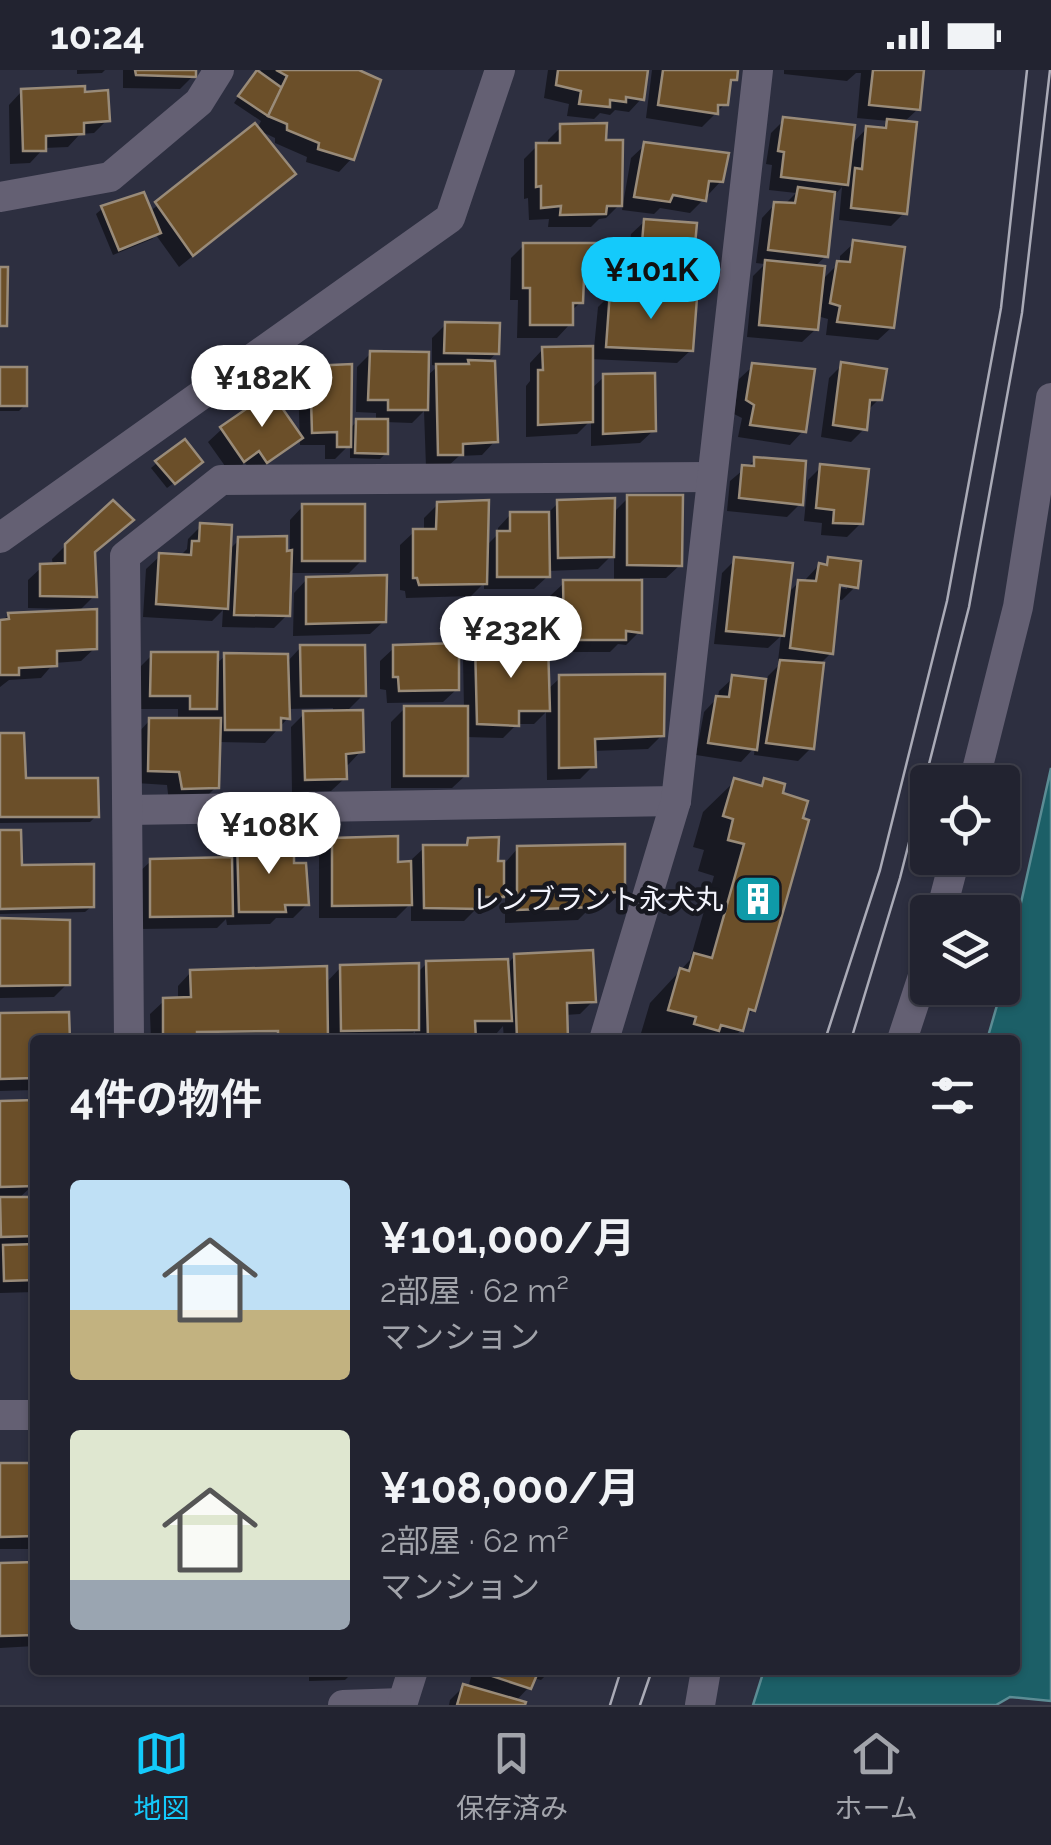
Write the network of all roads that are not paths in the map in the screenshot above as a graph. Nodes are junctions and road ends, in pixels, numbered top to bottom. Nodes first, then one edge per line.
1 (219, 70) edge
2 (500, 70) edge
3 (758, 70) edge
4 (0, 197) edge
5 (1051, 398) edge
6 (711, 477) junction
7 (0, 538) edge
8 (978, 765) edge
9 (676, 800) junction
10 (128, 810) junction
11 (914, 1005) edge
12 (129, 1035) edge
13 (606, 1035) edge
14 (904, 1035) edge
15 (30, 1414) edge
16 (0, 1415) edge
17 (411, 1675) edge
18 (705, 1675) edge
19 (402, 1704) edge
20 (344, 1705) edge
21 (700, 1705) edge

1 - 4 street
2 - 7 street
3 - 6 street
5 - 8 street
6 - 9 street
6 - 10 street
9 - 10 street
9 - 13 street
10 - 12 street
11 - 14 street
15 - 16 street
17 - 19 street
18 - 21 street
19 - 20 street

